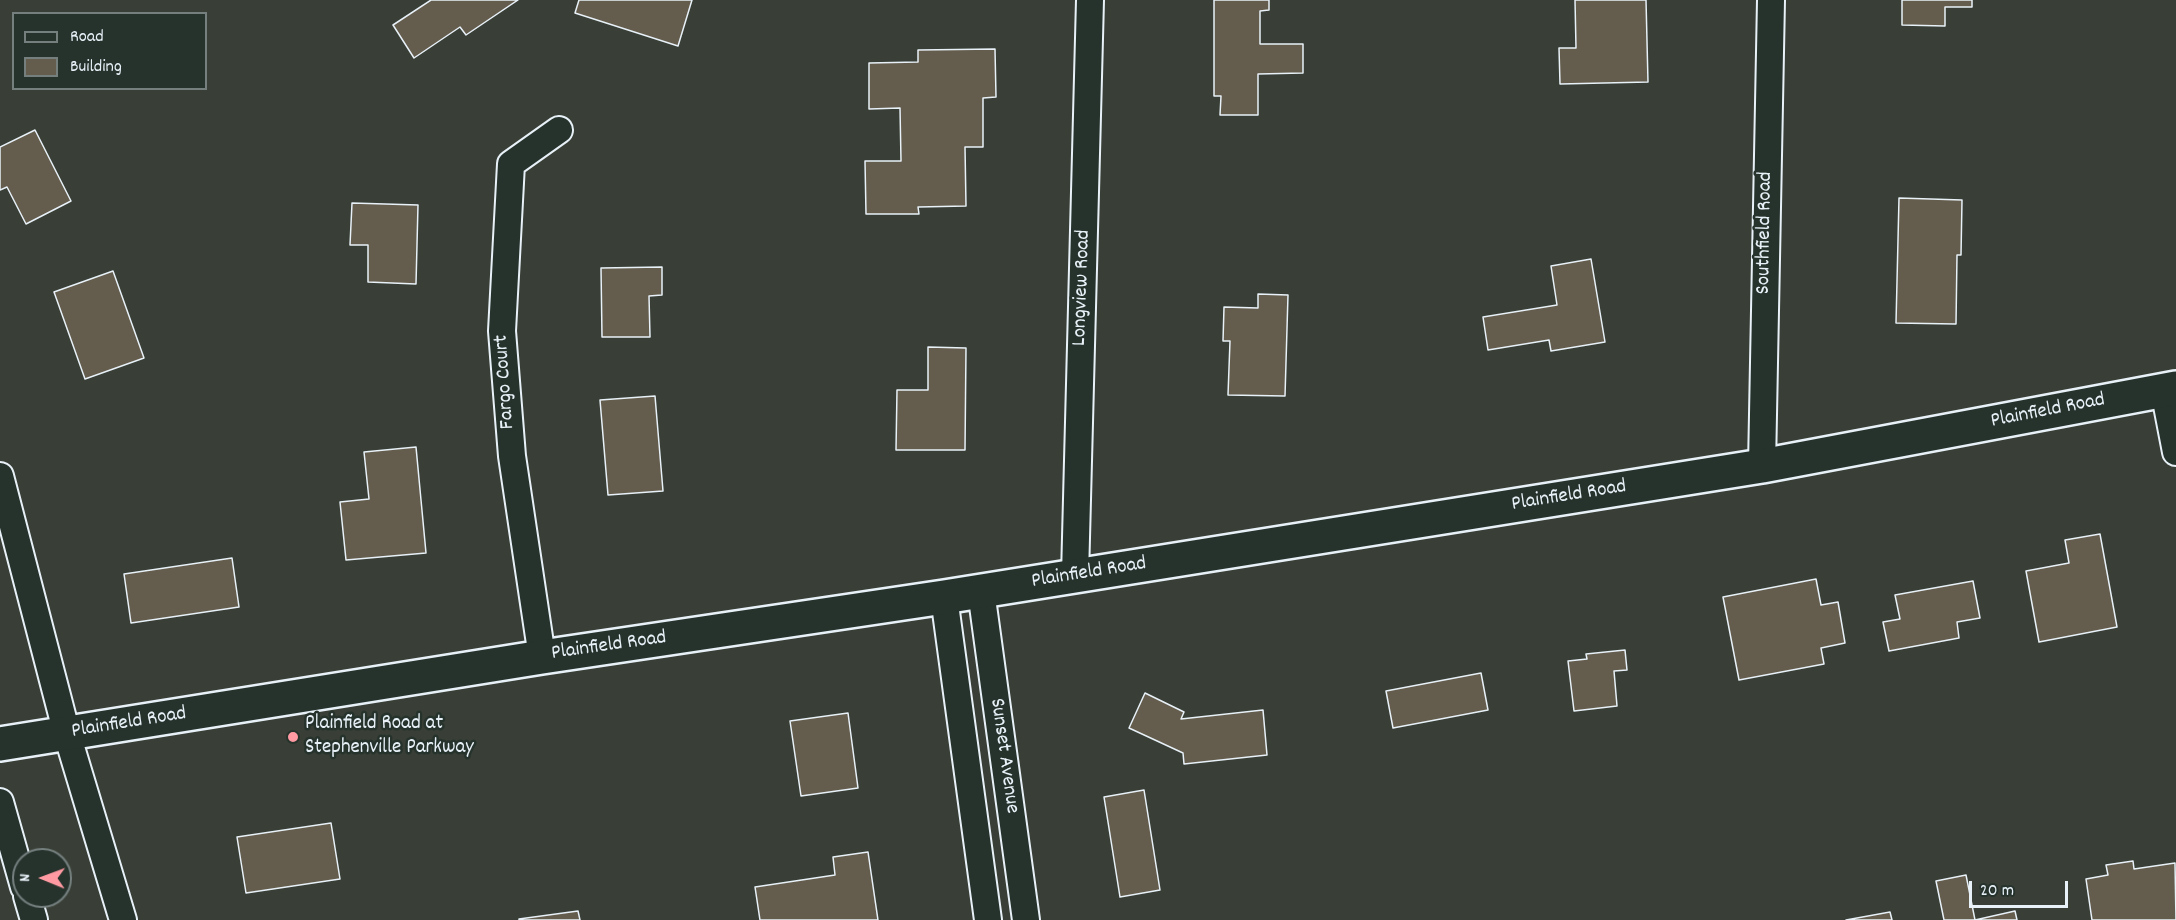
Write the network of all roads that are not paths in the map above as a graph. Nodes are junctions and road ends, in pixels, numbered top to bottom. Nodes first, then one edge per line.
1 (1090, 0) edge
2 (1771, 0) edge
3 (559, 130) dead end
4 (2170, 389) edge
5 (2176, 452) edge
6 (1762, 466) junction
7 (0, 476) edge
8 (1075, 576) junction
9 (981, 591) junction
10 (944, 597) junction
11 (542, 657) junction
12 (68, 734) junction
13 (0, 744) edge
14 (0, 802) edge
15 (13, 848) edge
16 (123, 920) edge
17 (988, 920) edge
18 (1026, 920) edge

1 - 8 street, Longview Road
2 - 6 street, Southfield Road
3 - 11 street, Fargo Court
4 - 5 street
4 - 6 street, Plainfield Road
6 - 8 street, Plainfield Road
7 - 12 street
8 - 9 street, Plainfield Road
9 - 10 street, Plainfield Road
9 - 18 street, Sunset Avenue
10 - 11 street, Plainfield Road
10 - 17 street, Sunset Avenue
11 - 12 street, Plainfield Road
12 - 13 street, Plainfield Road
12 - 16 street
14 - 15 street

